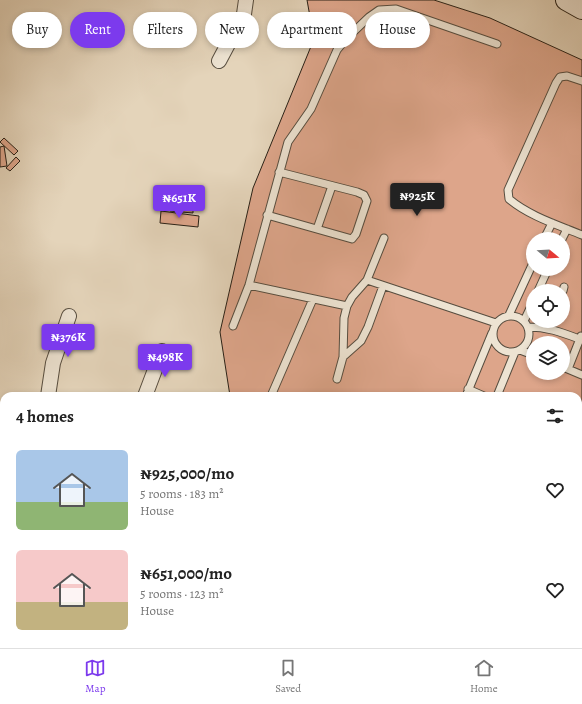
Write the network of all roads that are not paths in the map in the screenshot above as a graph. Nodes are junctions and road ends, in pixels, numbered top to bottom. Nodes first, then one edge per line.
1 (246, 0) edge
2 (566, 0) edge
3 (582, 9) edge
4 (497, 44) dead end
5 (219, 61) dead end
6 (582, 81) edge
7 (278, 172) junction
8 (332, 186) junction
9 (267, 215) junction
10 (552, 223) junction
11 (317, 229) junction
12 (567, 229) junction
13 (548, 232) edge
14 (566, 232) edge
15 (582, 235) edge
16 (384, 238) dead end
17 (527, 276) edge
18 (368, 280) junction
19 (249, 285) junction
20 (383, 286) junction
21 (313, 299) junction
22 (347, 306) junction
23 (509, 315) junction
24 (69, 316) dead end
25 (496, 322) junction
26 (526, 324) edge
27 (233, 326) dead end
28 (527, 328) edge
29 (544, 328) edge
30 (549, 329) joint
31 (492, 333) junction
32 (581, 338) edge
33 (162, 351) dead end
34 (518, 351) junction
35 (526, 353) edge
36 (343, 357) junction
37 (570, 359) edge
38 (570, 370) edge
39 (582, 375) edge
40 (337, 379) dead end
41 (49, 392) edge
42 (147, 392) edge
43 (273, 392) edge
44 (467, 392) edge
45 (499, 392) edge

1 - 5 street
2 - 3 main road
4 - 7 lane
6 - 10 lane
7 - 8 lane
7 - 9 lane
8 - 11 lane
8 - 11 lane
9 - 11 lane
9 - 19 lane
10 - 12 lane
10 - 13 lane
12 - 14 lane
12 - 15 lane
16 - 18 lane
17 - 23 lane
18 - 20 lane
18 - 22 lane
19 - 21 lane
19 - 27 lane
20 - 25 lane
20 - 36 lane
21 - 22 lane
21 - 43 lane
22 - 36 lane
23 - 25 lane
23 - 26 lane
24 - 41 street
25 - 31 lane
28 - 34 lane
29 - 30 lane
30 - 32 lane
31 - 34 lane
31 - 44 lane
32 - 37 lane
33 - 42 street
34 - 35 lane
34 - 45 lane
36 - 40 lane
38 - 39 lane

